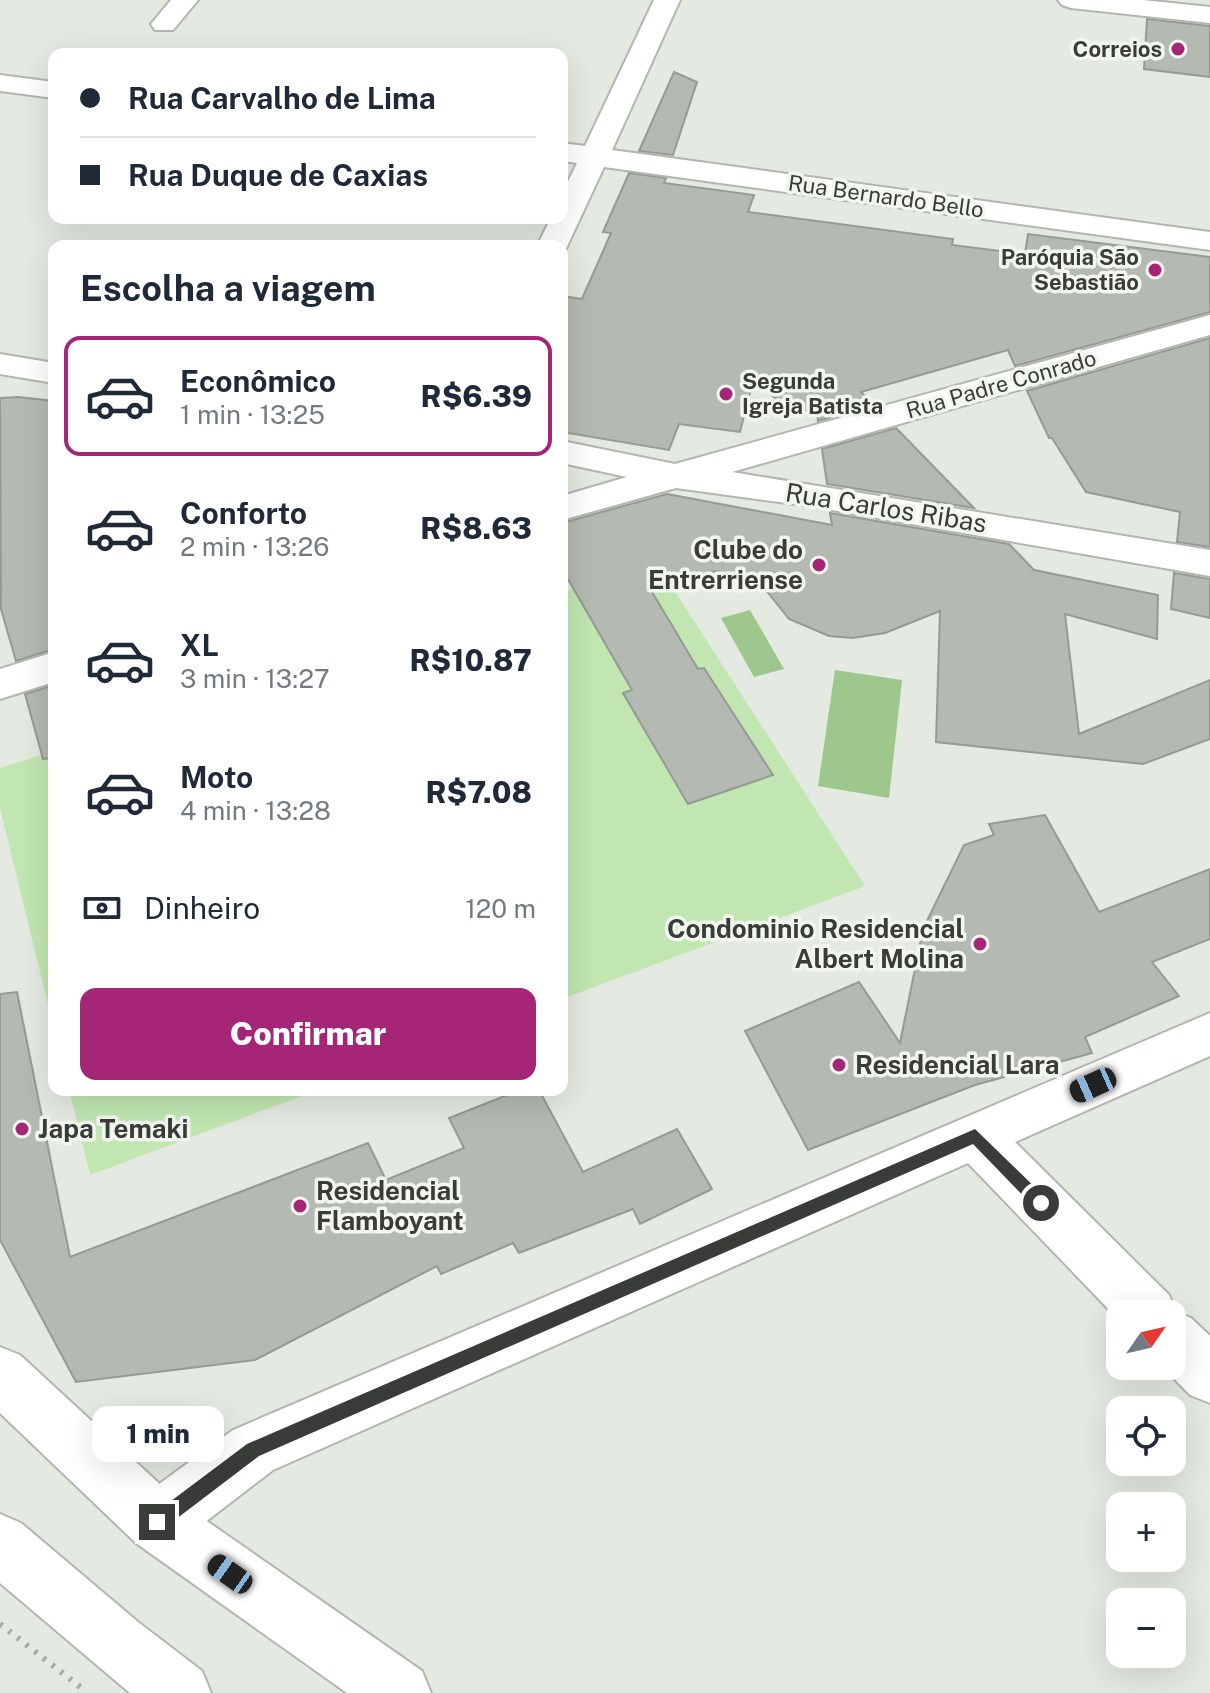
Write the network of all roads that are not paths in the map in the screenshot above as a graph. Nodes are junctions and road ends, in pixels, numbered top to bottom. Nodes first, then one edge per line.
1 (185, 0) edge
2 (667, 0) edge
3 (1071, 0) edge
4 (1210, 15) edge
5 (164, 24) dead end
6 (0, 83) edge
7 (48, 89) edge
8 (568, 153) edge
9 (595, 156) junction
10 (568, 214) edge
11 (1210, 241) edge
12 (1210, 325) edge
13 (0, 364) edge
14 (48, 372) edge
15 (568, 453) edge
16 (675, 476) junction
17 (568, 506) edge
18 (1210, 563) edge
19 (48, 669) edge
20 (0, 684) edge
21 (1210, 1034) edge
22 (975, 1136) junction
23 (1136, 1300) edge
24 (1186, 1351) edge
25 (0, 1375) edge
26 (1210, 1375) edge
27 (157, 1522) junction
28 (0, 1544) edge
29 (180, 1693) edge
30 (400, 1693) edge

1 - 5 street
2 - 9 street
3 - 4 street
6 - 7 street
8 - 9 street, Rua Bernardo Bello
9 - 10 street
9 - 11 street, Rua Bernardo Bello
12 - 16 street, Rua Padre Conrado
13 - 14 street
15 - 16 street, Rua Carlos Ribas
16 - 17 street, Rua Padre Conrado
16 - 18 street, Rua Carlos Ribas
19 - 20 street
21 - 22 street
22 - 23 street
22 - 27 street
24 - 26 street
25 - 27 street
27 - 30 street
28 - 29 street

